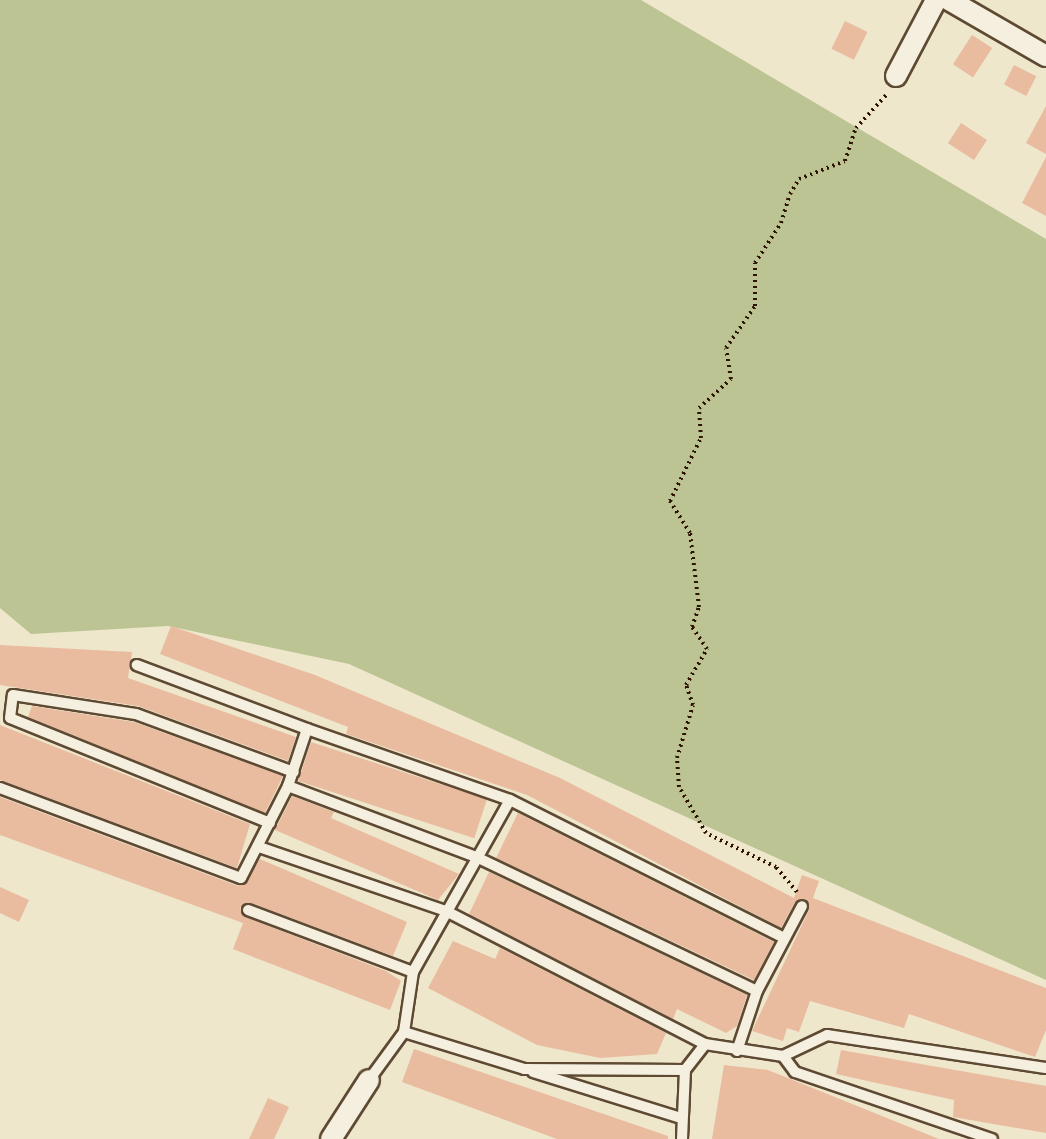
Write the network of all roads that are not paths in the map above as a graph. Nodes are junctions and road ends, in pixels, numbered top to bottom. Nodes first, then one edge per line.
1 (936, 0) edge
2 (949, 0) edge
3 (1046, 56) edge
4 (896, 76) dead end
5 (137, 665) dead end
6 (307, 729) junction
7 (294, 772) junction
8 (288, 786) junction
9 (0, 788) edge
10 (510, 800) junction
11 (270, 823) junction
12 (259, 847) junction
13 (476, 857) junction
14 (802, 906) road end
15 (248, 910) dead end
16 (446, 911) junction
17 (784, 938) junction
18 (413, 972) junction
19 (757, 991) junction
20 (404, 1032) junction
21 (705, 1044) junction
22 (737, 1051) junction
23 (783, 1056) junction
24 (1046, 1068) edge
25 (524, 1069) junction
26 (685, 1070) junction
27 (369, 1080) joint
28 (681, 1118) junction
29 (331, 1139) edge
30 (682, 1139) edge
31 (992, 1139) edge

1 - 4 street
2 - 3 street
5 - 6 lane
6 - 7 lane
6 - 10 lane
7 - 8 lane
7 - 11 lane
8 - 11 lane
8 - 13 lane
9 - 12 lane
10 - 13 lane
10 - 17 lane
11 - 12 lane
12 - 16 lane
13 - 16 lane
13 - 19 lane
14 - 17 lane
15 - 18 lane
16 - 18 lane
16 - 21 lane
17 - 19 lane
18 - 20 lane
19 - 22 lane
20 - 25 lane
20 - 27 lane
21 - 22 lane
21 - 26 lane
22 - 23 lane
23 - 24 lane
23 - 31 lane
25 - 26 lane
25 - 28 lane
26 - 28 lane
27 - 29 street
28 - 30 lane

